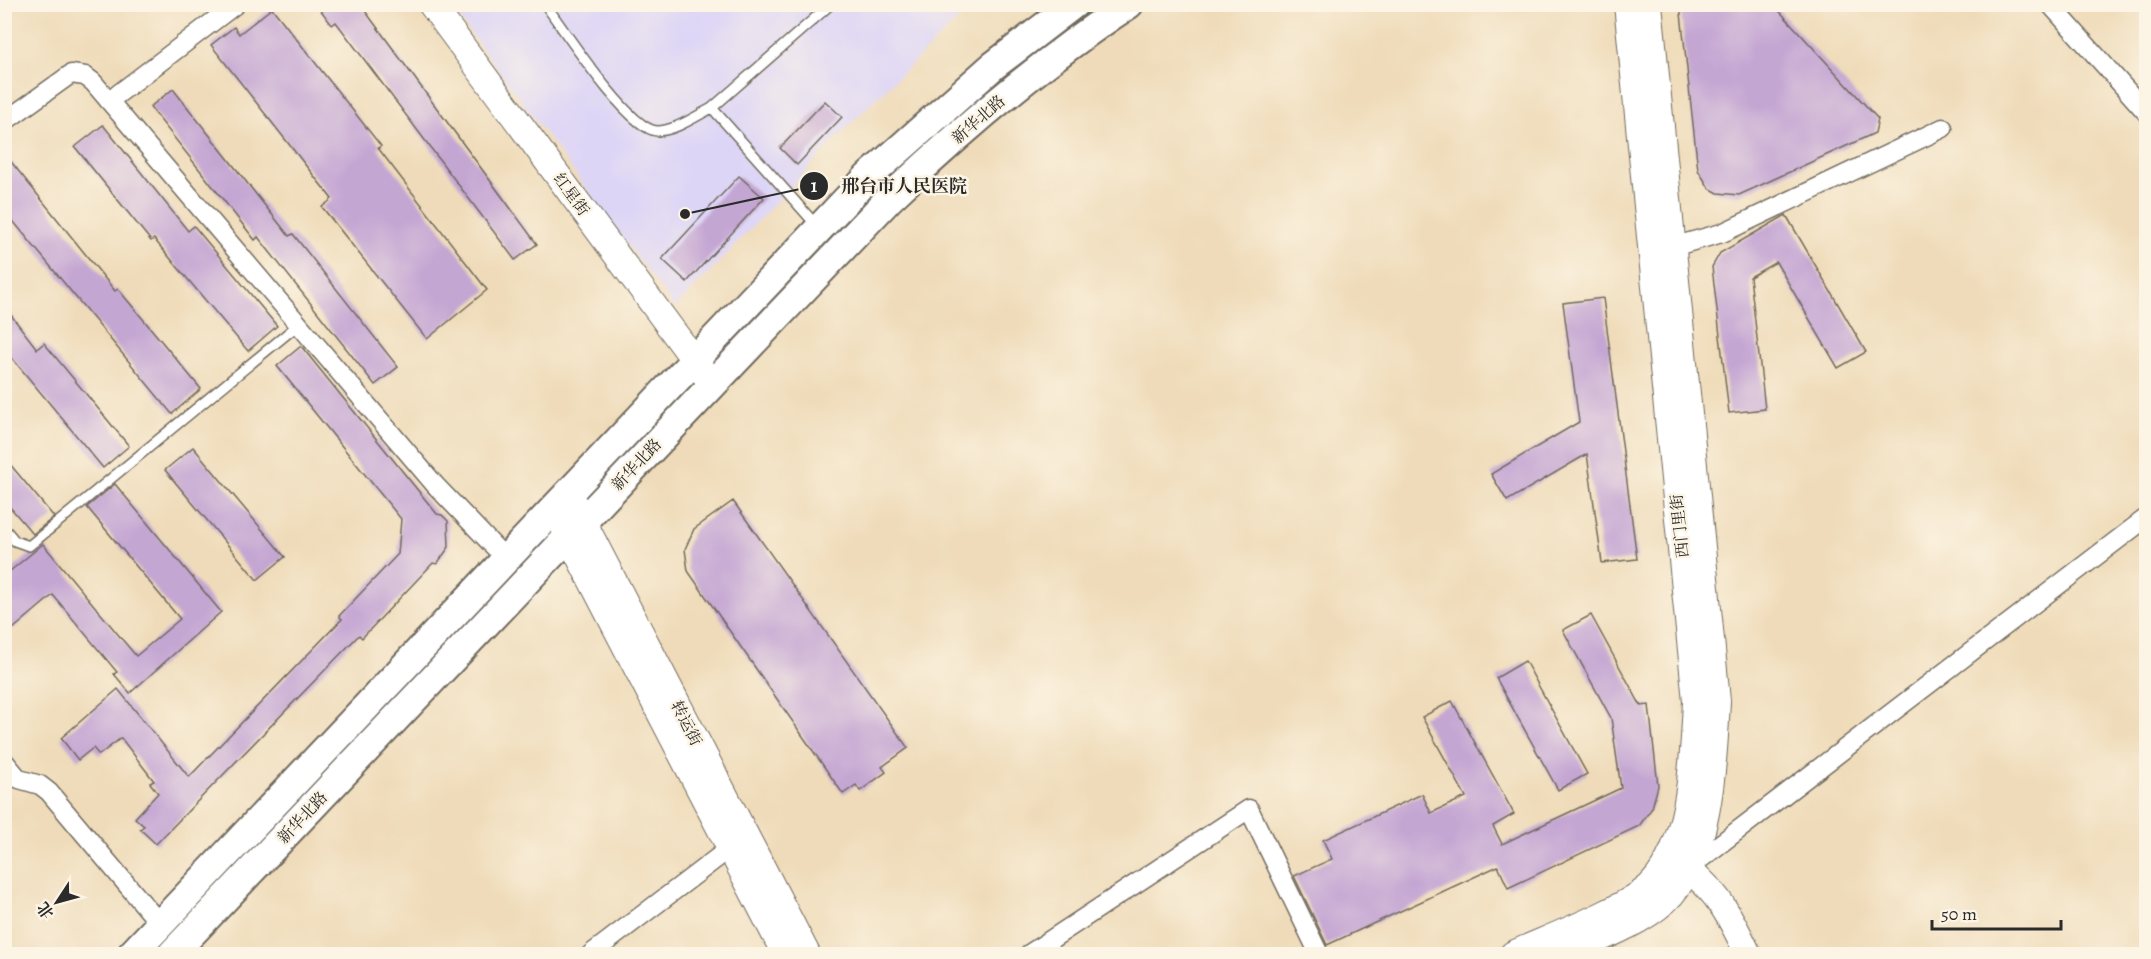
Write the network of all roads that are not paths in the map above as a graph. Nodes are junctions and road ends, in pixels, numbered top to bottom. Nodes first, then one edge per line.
1 (236, 4) edge
2 (431, 4) edge
3 (545, 4) edge
4 (831, 4) edge
5 (1074, 4) edge
6 (1129, 4) edge
7 (1627, 4) edge
8 (1649, 4) edge
9 (2050, 4) edge
10 (109, 101) junction
11 (712, 108) junction
12 (2146, 112) edge
13 (4, 122) edge
14 (1942, 128) dead end
15 (818, 228) junction
16 (1672, 247) junction
17 (299, 324) junction
18 (694, 359) junction
19 (712, 384) junction
20 (561, 500) junction
21 (2146, 518) edge
22 (4, 528) edge
23 (575, 528) junction
24 (505, 558) junction
25 (4, 761) edge
26 (738, 842) junction
27 (1680, 862) junction
28 (160, 924) junction
29 (132, 954) edge
30 (172, 954) edge
31 (591, 954) edge
32 (785, 954) edge
33 (807, 954) edge
34 (1029, 954) edge
35 (1319, 954) edge
36 (1514, 954) edge
37 (1564, 954) edge
38 (1748, 954) edge

1 - 10 street
2 - 18 street, 红星街
3 - 11 lane
4 - 11 lane
5 - 15 main road, 新华北路
6 - 19 main road, 新华北路
7 - 27 street, 西门里街
8 - 16 street
9 - 12 street
10 - 13 street
10 - 17 street
11 - 15 lane
14 - 16 street
15 - 18 main road, 新华北路
16 - 27 street
17 - 22 lane
17 - 24 street
18 - 19 street, 红星街
18 - 20 main road, 新华北路
19 - 23 main road, 新华北路
20 - 23 street, 转运街
20 - 24 main road, 新华北路
21 - 27 street
23 - 26 street, 转运街
23 - 30 main road, 新华北路
24 - 28 main road, 新华北路
25 - 28 street
26 - 31 street
26 - 32 street, 转运街
26 - 33 street, 转运街
27 - 36 street, 西门里街
27 - 37 street
27 - 38 street
28 - 29 main road, 新华北路
34 - 35 street

